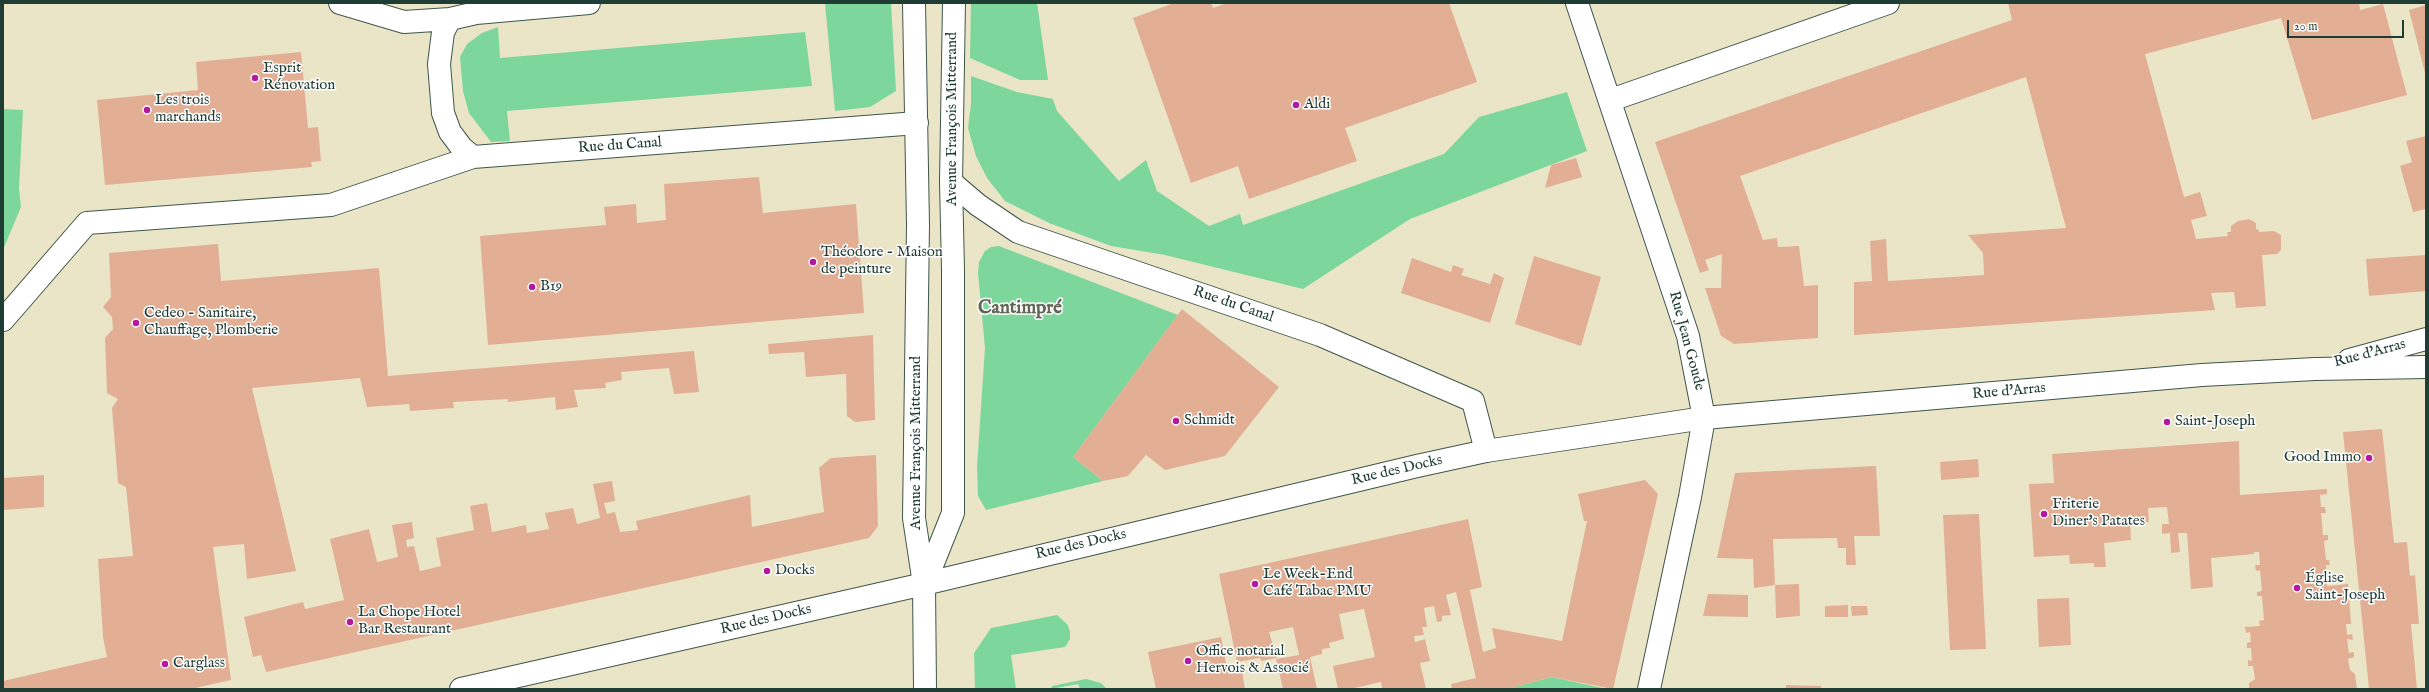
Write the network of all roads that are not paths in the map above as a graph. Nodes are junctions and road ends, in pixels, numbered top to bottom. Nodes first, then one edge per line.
1 (340, 3) edge
2 (589, 3) edge
3 (914, 3) edge
4 (954, 3) edge
5 (1578, 3) edge
6 (1888, 3) edge
7 (450, 19) junction
8 (1611, 100) junction
9 (917, 123) junction
10 (472, 157) junction
11 (951, 182) junction
12 (3, 320) edge
13 (2426, 339) edge
14 (2426, 367) edge
15 (2314, 369) junction
16 (1704, 418) junction
17 (1486, 452) junction
18 (924, 584) junction
19 (461, 689) edge
20 (925, 689) edge
21 (1649, 689) edge

1 - 7 main road
2 - 7 main road
3 - 9 main road, Avenue François Mitterrand
4 - 11 main road, Avenue François Mitterrand
5 - 8 main road, Rue Jean Goude
6 - 8 main road
7 - 10 main road
8 - 16 main road, Rue Jean Goude
9 - 10 main road, Rue du Canal
9 - 18 main road, Avenue François Mitterrand
10 - 12 main road, Rue du Canal
11 - 17 main road, Rue du Canal
11 - 18 main road, Avenue François Mitterrand
13 - 15 main road, Rue d'Arras
14 - 15 main road, Rue d'Arras
15 - 16 main road, Rue d'Arras
16 - 17 main road, Rue des Docks
16 - 21 main road, Rue Jean Goude
17 - 18 main road, Rue des Docks
18 - 19 main road, Rue des Docks
18 - 20 main road

